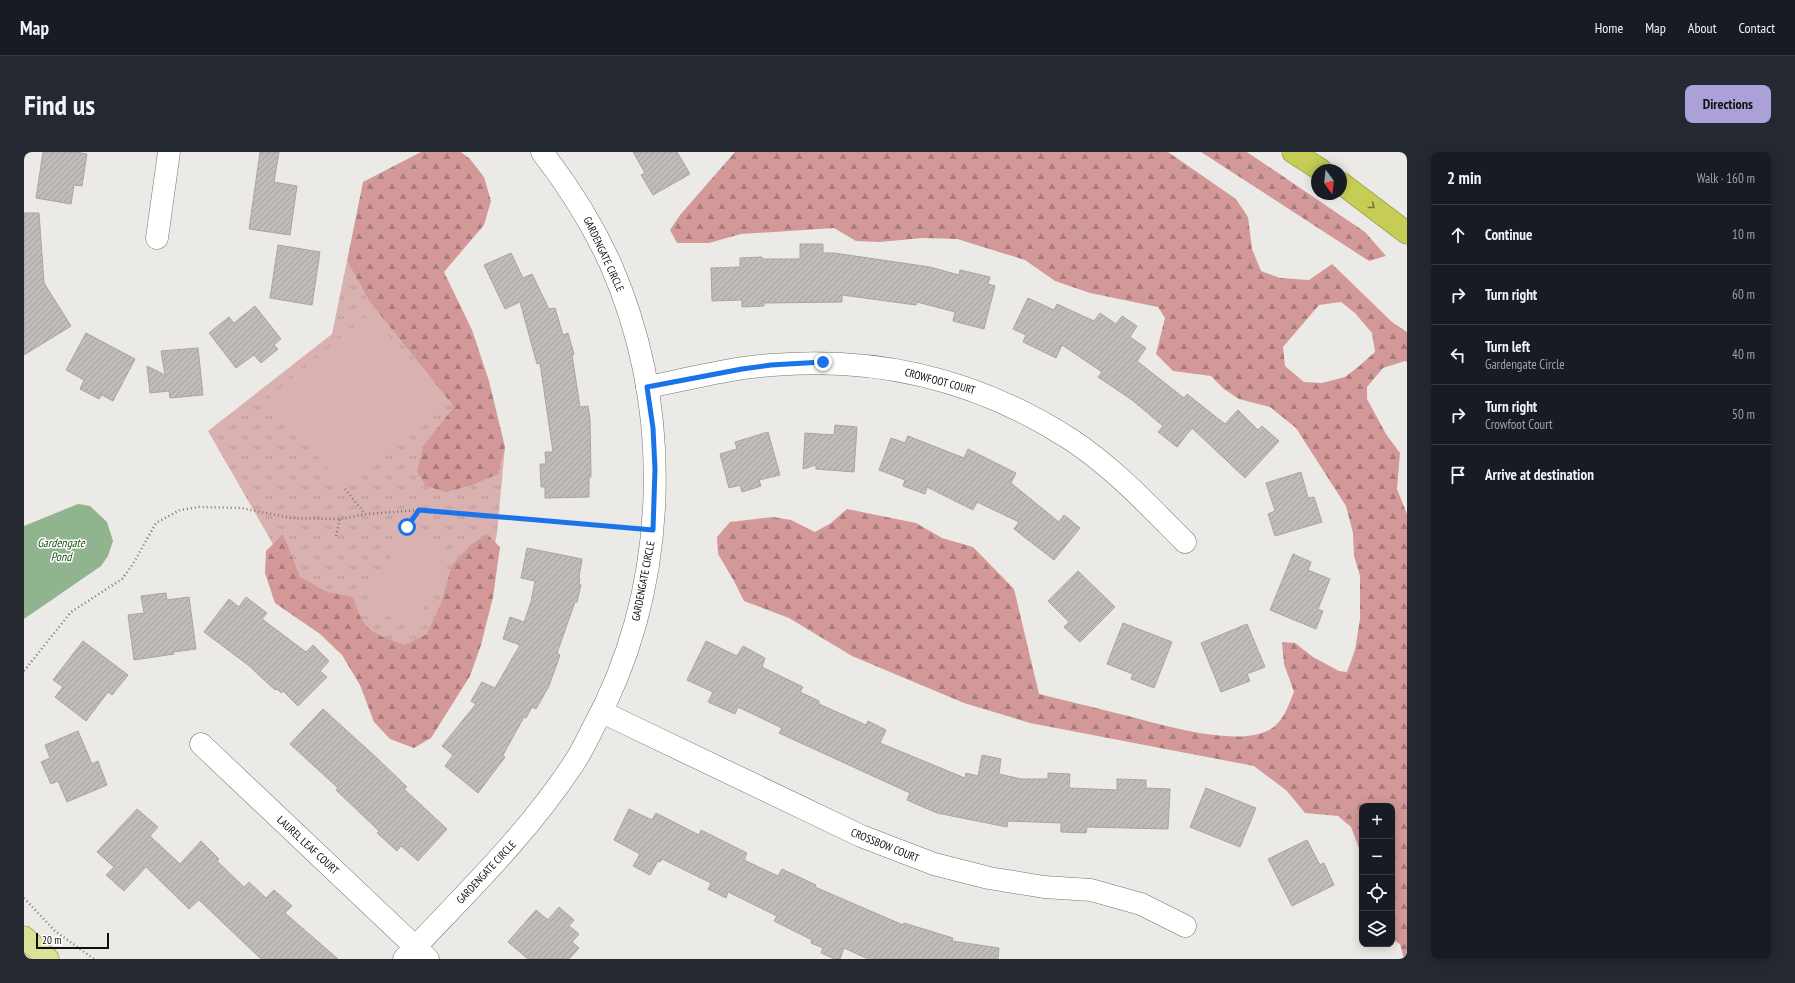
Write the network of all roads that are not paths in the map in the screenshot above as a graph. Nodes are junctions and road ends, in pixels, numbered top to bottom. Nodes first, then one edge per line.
1 (169, 152) edge
2 (542, 152) edge
3 (1293, 152) edge
4 (1312, 164) edge
5 (1347, 188) edge
6 (1407, 233) edge
7 (157, 238) dead end
8 (647, 387) junction
9 (1185, 542) dead end
10 (602, 712) junction
11 (201, 744) dead end
12 (1185, 926) dead end
13 (24, 937) edge
14 (415, 955) edge
15 (48, 959) edge

1 - 7 street
2 - 8 street, GARDENGATE CIRCLE
3 - 4 highway
5 -> 6 highway
8 - 9 street, CROWFOOT COURT
8 - 10 street, GARDENGATE CIRCLE
10 - 12 street, CROSSBOW COURT
10 - 14 street, GARDENGATE CIRCLE
11 - 14 street, LAUREL LEAF COURT
13 - 15 main road

